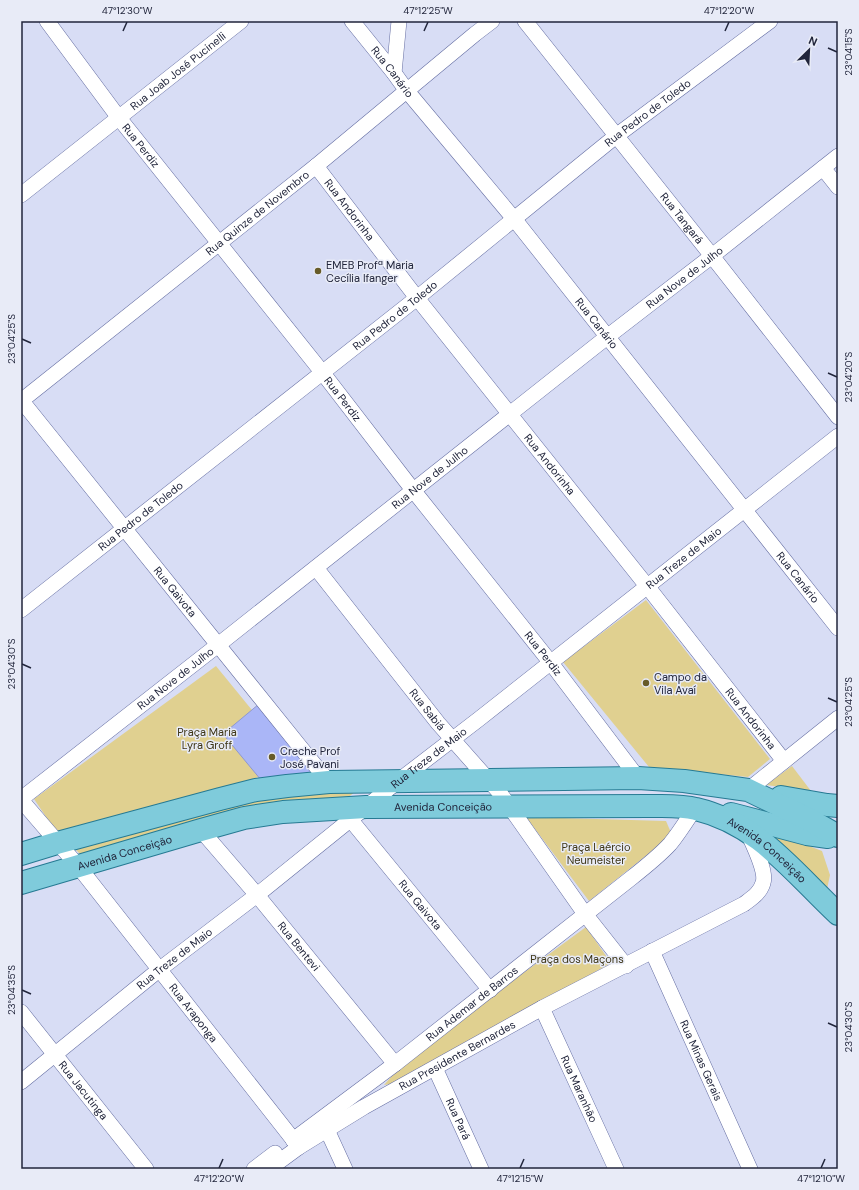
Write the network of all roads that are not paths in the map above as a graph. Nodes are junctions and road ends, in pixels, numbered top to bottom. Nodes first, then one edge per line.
1 (47, 21) edge
2 (241, 21) edge
3 (352, 21) edge
4 (399, 21) edge
5 (492, 21) edge
6 (525, 21) edge
7 (770, 21) edge
8 (478, 27) edge
9 (394, 73) junction
10 (407, 91) junction
11 (119, 118) junction
12 (616, 136) junction
13 (838, 156) edge
14 (316, 166) junction
15 (823, 168) junction
16 (838, 188) edge
17 (21, 195) edge
18 (514, 220) junction
19 (219, 243) junction
20 (712, 256) junction
21 (417, 298) junction
22 (608, 337) junction
23 (322, 372) junction
24 (21, 401) edge
25 (510, 414) junction
26 (838, 417) edge
27 (838, 436) edge
28 (413, 490) junction
29 (745, 509) junction
30 (125, 528) junction
31 (316, 568) junction
32 (647, 586) junction
33 (21, 610) edge
34 (838, 628) edge
35 (218, 645) junction
36 (551, 663) junction
37 (838, 718) edge
38 (452, 740) junction
39 (784, 761) junction
40 (638, 778) junction
41 (489, 780) junction
42 (330, 782) junction
43 (397, 782) junction
44 (748, 790) junction
45 (21, 799) edge
46 (509, 806) junction
47 (838, 806) edge
48 (695, 808) junction
49 (358, 813) junction
50 (201, 830) junction
51 (747, 830) junction
52 (838, 837) edge
53 (57, 843) junction
54 (21, 854) edge
55 (78, 866) junction
56 (21, 883) edge
57 (257, 895) junction
58 (585, 914) junction
59 (838, 914) edge
60 (652, 951) junction
61 (626, 966) junction
62 (160, 970) junction
63 (490, 990) junction
64 (542, 1008) junction
65 (21, 1012) edge
66 (54, 1055) junction
67 (395, 1064) junction
68 (436, 1068) junction
69 (21, 1082) edge
70 (325, 1124) junction
71 (296, 1144) junction
72 (146, 1169) edge
73 (254, 1169) edge
74 (268, 1169) edge
75 (345, 1169) edge
76 (481, 1169) edge
77 (616, 1169) edge
78 (750, 1169) edge

1 - 11 street, Rua Perdiz
2 - 11 street, Rua Joab José Pucinelli
3 - 9 street, Rua Canário
4 - 9 street
5 - 8 street, Rua Quinze de Novembro
6 - 12 street, Rua Tangará
7 - 12 street, Rua Pedro de Toledo
8 - 10 street, Rua Quinze de Novembro
9 - 10 street, Rua Canário
10 - 14 street, Rua Quinze de Novembro
10 - 18 street, Rua Canário
11 - 17 street, Rua Joab José Pucinelli
11 - 19 street, Rua Perdiz
12 - 18 street, Rua Pedro de Toledo
12 - 20 street, Rua Tangará
13 - 15 street, Rua Nove de Julho
14 - 19 street, Rua Quinze de Novembro
14 - 21 street, Rua Andorinha
15 - 16 street
15 - 20 street, Rua Nove de Julho
18 - 21 street, Rua Pedro de Toledo
18 - 22 street, Rua Canário
19 - 23 street, Rua Perdiz
19 - 24 street, Rua Quinze de Novembro
20 - 22 street, Rua Nove de Julho
20 - 26 street, Rua Tangará
21 - 23 street, Rua Pedro de Toledo
21 - 25 street, Rua Andorinha
22 - 25 street, Rua Nove de Julho
22 - 29 street, Rua Canário
23 - 28 street, Rua Perdiz
23 - 30 street, Rua Pedro de Toledo
24 - 30 street, Rua Gaivota
25 - 28 street, Rua Nove de Julho
25 - 32 street, Rua Andorinha
27 - 29 street, Rua Treze de Maio
28 - 31 street, Rua Nove de Julho
28 - 36 street, Rua Perdiz
29 - 32 street, Rua Treze de Maio
29 - 34 street, Rua Canário
30 - 33 street, Rua Pedro de Toledo
30 - 35 street, Rua Gaivota
31 - 35 street, Rua Nove de Julho
31 - 38 street, Rua Sabiá
32 - 36 street, Rua Treze de Maio
32 - 39 street, Rua Andorinha
35 - 42 street, Rua Gaivota
35 - 45 street, Rua Nove de Julho
36 - 38 street, Rua Treze de Maio
36 - 40 street, Rua Perdiz
37 - 39 street
38 - 41 street, Rua Sabiá
38 - 43 street, Rua Treze de Maio
39 - 44 street
40 - 41 main road
40 - 44 main road
41 - 43 main road
41 - 46 street, Rua Sabiá
42 - 43 main road
42 - 53 main road
43 - 49 street, Rua Treze de Maio
44 - 47 main road
44 - 52 main road
45 - 53 street
46 - 48 main road, Avenida Conceição
46 - 49 main road, Avenida Conceição
46 - 58 street, Rua Sabiá
48 - 51 main road, Avenida Conceição
48 - 52 main road
48 - 58 street, Rua Ademar de Barros
49 - 50 main road, Avenida Conceição
49 - 57 street, Rua Treze de Maio
49 - 63 street, Rua Gaivota
50 - 55 main road, Avenida Conceição
50 - 57 street, Rua Bentevi
51 - 59 main road, Avenida Conceição
51 - 60 street, Rua Presidente Bernardes
53 - 54 main road
53 - 55 street, Rua Araponga
55 - 56 main road, Avenida Conceição
55 - 62 street, Rua Araponga
57 - 62 street, Rua Treze de Maio
57 - 67 street, Rua Bentevi
58 - 61 street, Rua Sabiá
58 - 63 street, Rua Ademar de Barros
60 - 61 street, Rua Presidente Bernardes
60 - 78 street, Rua Minas Gerais
61 - 64 street, Rua Presidente Bernardes
62 - 66 street, Rua Treze de Maio
62 - 71 street, Rua Araponga
63 - 67 street, Rua Ademar de Barros
64 - 68 street, Rua Presidente Bernardes
64 - 77 street, Rua Maranhão
65 - 66 street, Rua Jacutinga
66 - 69 street, Rua Treze de Maio
66 - 72 street, Rua Jacutinga
67 - 70 street, Rua Ademar de Barros
68 - 70 street, Rua Presidente Bernardes
68 - 76 street, Rua Pará
70 - 71 street, Rua Presidente Bernardes
70 - 75 street
71 - 73 street
71 - 74 street, Rua Presidente Bernardes

